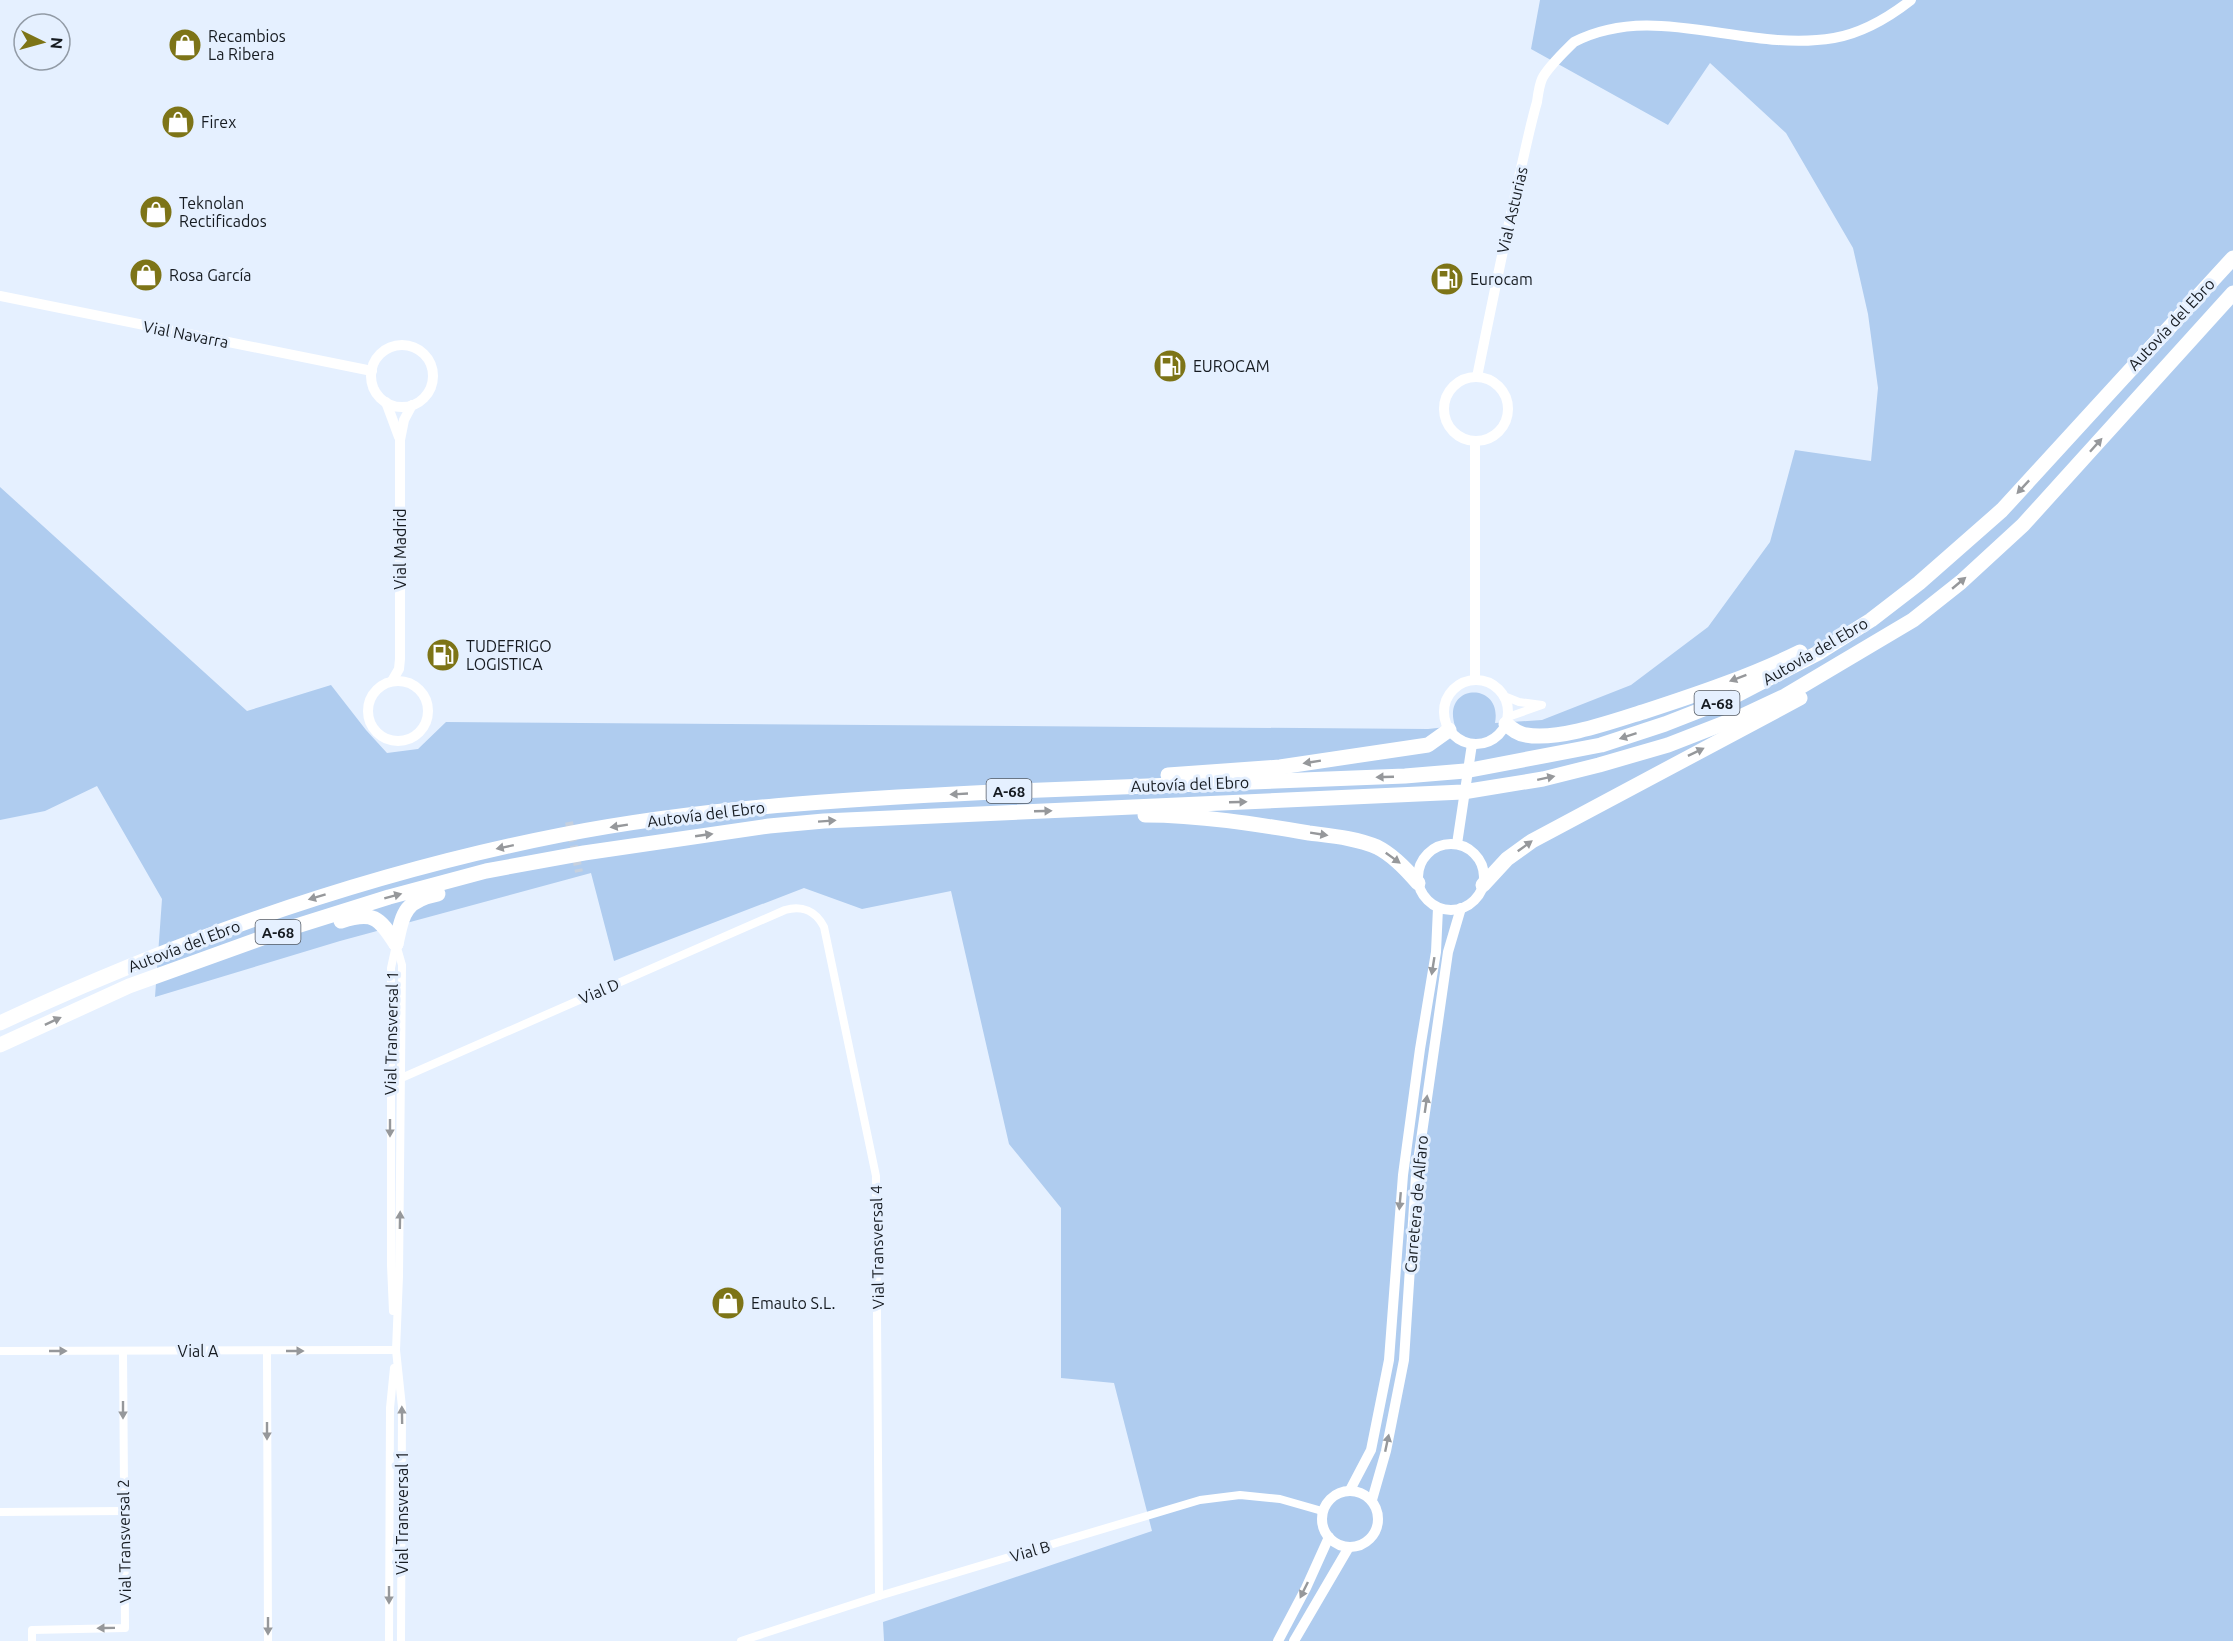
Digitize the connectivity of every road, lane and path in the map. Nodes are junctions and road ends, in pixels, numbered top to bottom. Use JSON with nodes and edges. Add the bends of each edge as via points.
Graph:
{"nodes":[{"id":1,"x":1911,"y":0,"type":"edge"},
{"id":2,"x":1605,"y":19,"type":"dead end"},
{"id":3,"x":1732,"y":23,"type":"dead end"},
{"id":4,"x":2233,"y":258,"type":"edge"},
{"id":5,"x":2233,"y":294,"type":"edge"},
{"id":6,"x":0,"y":296,"type":"edge"},
{"id":7,"x":372,"y":371,"type":"junction"},
{"id":8,"x":1477,"y":377,"type":"junction"},
{"id":9,"x":386,"y":402,"type":"junction"},
{"id":10,"x":412,"y":405,"type":"junction"},
{"id":11,"x":400,"y":440,"type":"junction"},
{"id":12,"x":1475,"y":441,"type":"junction"},
{"id":13,"x":1919,"y":583,"type":"junction"},
{"id":14,"x":1913,"y":620,"type":"junction"},
{"id":15,"x":400,"y":659,"type":"junction"},
{"id":16,"x":1475,"y":680,"type":"junction"},
{"id":17,"x":392,"y":681,"type":"junction"},
{"id":18,"x":412,"y":683,"type":"junction"},
{"id":19,"x":1504,"y":696,"type":"junction"},
{"id":20,"x":1507,"y":721,"type":"junction"},
{"id":21,"x":1449,"y":730,"type":"junction"},
{"id":22,"x":1472,"y":744,"type":"junction"},
{"id":23,"x":1063,"y":789,"type":"junction"},
{"id":24,"x":1073,"y":810,"type":"junction"},
{"id":25,"x":1457,"y":844,"type":"junction"},
{"id":26,"x":568,"y":856,"type":"junction"},
{"id":27,"x":1418,"y":883,"type":"junction"},
{"id":28,"x":1483,"y":885,"type":"junction"},
{"id":29,"x":1438,"y":908,"type":"junction"},
{"id":30,"x":1461,"y":908,"type":"junction"},
{"id":31,"x":809,"y":911,"type":"joint"},
{"id":32,"x":184,"y":944,"type":"junction"},
{"id":33,"x":396,"y":944,"type":"junction"},
{"id":34,"x":158,"y":975,"type":"junction"},
{"id":35,"x":0,"y":1011,"type":"edge"},
{"id":36,"x":0,"y":1023,"type":"edge"},
{"id":37,"x":0,"y":1045,"type":"edge"},
{"id":38,"x":402,"y":1077,"type":"junction"},
{"id":39,"x":390,"y":1083,"type":"junction"},
{"id":40,"x":396,"y":1350,"type":"junction"},
{"id":41,"x":0,"y":1351,"type":"edge"},
{"id":42,"x":123,"y":1351,"type":"junction"},
{"id":43,"x":267,"y":1351,"type":"junction"},
{"id":44,"x":1350,"y":1490,"type":"junction"},
{"id":45,"x":1372,"y":1500,"type":"junction"},
{"id":46,"x":123,"y":1511,"type":"junction"},
{"id":47,"x":1322,"y":1511,"type":"junction"},
{"id":48,"x":0,"y":1512,"type":"edge"},
{"id":49,"x":1329,"y":1537,"type":"junction"},
{"id":50,"x":1349,"y":1547,"type":"junction"},
{"id":51,"x":879,"y":1596,"type":"junction"},
{"id":52,"x":32,"y":1641,"type":"edge"},
{"id":53,"x":268,"y":1641,"type":"edge"},
{"id":54,"x":389,"y":1641,"type":"edge"},
{"id":55,"x":401,"y":1641,"type":"edge"},
{"id":56,"x":741,"y":1641,"type":"edge"},
{"id":57,"x":1278,"y":1641,"type":"edge"},
{"id":58,"x":1294,"y":1641,"type":"edge"}],
"edges":[{"from":1,"to":3,"type":"street","via":[[1878,22],[1834,38],[1789,38]]},
{"from":2,"to":8,"type":"street","name":"Vial Asturias","via":[[1587,29],[1542,80]]},
{"from":4,"to":13,"type":"highway","name":"Autovía del Ebro","number":"A-68","one_way":true,"via":[[2002,510]]},
{"from":14,"to":5,"type":"highway","name":"Autovía del Ebro","number":"A-68","one_way":true,"via":[[1962,582],[2023,525]]},
{"from":6,"to":7,"type":"street","name":"Vial Navarra"},
{"from":7,"to":9,"type":"street","via":[[375,392]]},
{"from":7,"to":10,"type":"street","via":[[376,359],[390,348],[408,346],[419,350],[428,359],[433,380],[429,393]]},
{"from":8,"to":12,"type":"street","via":[[1454,386],[1444,408],[1453,431]]},
{"from":8,"to":12,"type":"street","via":[[1499,387],[1508,410],[1498,432]]},
{"from":9,"to":10,"type":"street","via":[[402,407]]},
{"from":9,"to":11,"type":"street","name":"Vial Madrid"},
{"from":10,"to":11,"type":"street","name":"Vial Madrid"},
{"from":11,"to":15,"type":"street","name":"Vial Madrid"},
{"from":12,"to":16,"type":"street"},
{"from":13,"to":20,"type":"highway","one_way":true,"via":[[1783,660],[1678,700],[1601,725],[1557,734],[1524,735]]},
{"from":13,"to":23,"type":"highway","name":"Autovía del Ebro","number":"A-68","one_way":true,"via":[[1820,652],[1729,699],[1600,745],[1443,773]]},
{"from":24,"to":14,"type":"highway","name":"Autovía del Ebro","number":"A-68","one_way":true,"via":[[1441,794],[1543,779],[1679,741],[1740,717],[1785,696]]},
{"from":28,"to":14,"type":"highway","one_way":true,"via":[[1507,859],[1532,841],[1776,712],[1876,653]]},
{"from":15,"to":17,"type":"street","name":"Vial Madrid"},
{"from":15,"to":18,"type":"street","name":"Vial Madrid","via":[[403,672]]},
{"from":16,"to":19,"type":"street","via":[[1487,682]]},
{"from":16,"to":21,"type":"street","via":[[1459,685],[1446,700],[1445,722]]},
{"from":17,"to":18,"type":"street"},
{"from":17,"to":18,"type":"street","via":[[378,688],[367,709],[375,731],[396,742],[418,734],[429,713],[427,701]]},
{"from":19,"to":20,"type":"street"},
{"from":19,"to":20,"type":"street","via":[[1542,705]]},
{"from":20,"to":22,"type":"street","via":[[1493,739]]},
{"from":21,"to":22,"type":"street"},
{"from":21,"to":23,"type":"highway","one_way":true,"via":[[1428,745],[1280,767],[1155,776]]},
{"from":22,"to":25,"type":"street"},
{"from":23,"to":32,"type":"highway","name":"Autovía del Ebro","number":"A-68","one_way":true,"via":[[823,801],[694,814],[578,832],[386,876]]},
{"from":26,"to":24,"type":"highway","name":"Autovía del Ebro","number":"A-68","one_way":true,"via":[[769,826]]},
{"from":24,"to":27,"type":"highway","one_way":true,"via":[[1104,816],[1157,815],[1266,825],[1361,842],[1379,848],[1404,866]]},
{"from":25,"to":27,"type":"street","via":[[1439,846],[1424,856]]},
{"from":25,"to":28,"type":"street","via":[[1478,857]]},
{"from":26,"to":33,"type":"highway","via":[[536,870],[425,897],[411,904],[402,918]]},
{"from":34,"to":26,"type":"highway","name":"Autovía del Ebro","number":"A-68","one_way":true,"via":[[389,897],[486,871]]},
{"from":27,"to":29,"type":"street","via":[[1422,894]]},
{"from":28,"to":30,"type":"street","via":[[1469,906]]},
{"from":29,"to":30,"type":"street"},
{"from":29,"to":44,"type":"street","name":"Carretera de Alfaro","one_way":true,"via":[[1436,952],[1403,1175],[1389,1360],[1371,1450]]},
{"from":45,"to":30,"type":"street","name":"Carretera de Alfaro","one_way":true,"via":[[1404,1360],[1416,1175],[1448,952]]},
{"from":31,"to":38,"type":"street","name":"Vial D","via":[[785,910]]},
{"from":31,"to":51,"type":"street","name":"Vial Transversal 4","via":[[824,927],[876,1176]]},
{"from":32,"to":35,"type":"highway","via":[[140,952]]},
{"from":32,"to":36,"type":"highway","name":"Autovía del Ebro","number":"A-68"},
{"from":33,"to":34,"type":"highway","via":[[378,920],[358,917],[191,973]]},
{"from":33,"to":38,"type":"street","name":"Vial Transversal 1","via":[[402,965]]},
{"from":33,"to":39,"type":"street","name":"Vial Transversal 1","via":[[391,968]]},
{"from":37,"to":34,"type":"highway","name":"Autovía del Ebro","number":"A-68","one_way":true},
{"from":38,"to":39,"type":"street","name":"Vial D"},
{"from":40,"to":38,"type":"street","name":"Vial Transversal 1","one_way":true},
{"from":39,"to":40,"type":"street","name":"Vial Transversal 1","one_way":true,"via":[[391,1265]]},
{"from":43,"to":40,"type":"street","name":"Vial A","one_way":true},
{"from":40,"to":54,"type":"street","name":"Vial Transversal 1","one_way":true,"via":[[390,1408]]},
{"from":55,"to":40,"type":"street","name":"Vial Transversal 1","one_way":true,"via":[[402,1407]]},
{"from":41,"to":42,"type":"street","name":"Vial A","one_way":true},
{"from":42,"to":43,"type":"street","name":"Vial A"},
{"from":42,"to":46,"type":"street","name":"Vial Transversal 2","one_way":true},
{"from":43,"to":53,"type":"street","one_way":true},
{"from":44,"to":45,"type":"street","via":[[1362,1492]]},
{"from":44,"to":47,"type":"street","via":[[1333,1496]]},
{"from":45,"to":50,"type":"street","via":[[1379,1515],[1376,1531],[1365,1543]]},
{"from":46,"to":48,"type":"street"},
{"from":46,"to":52,"type":"street","name":"Vial Transversal 2","one_way":true,"via":[[125,1628],[32,1630]]},
{"from":47,"to":49,"type":"street","via":[[1322,1525]]},
{"from":47,"to":51,"type":"street","name":"Vial B","via":[[1280,1499],[1240,1495],[1200,1500]]},
{"from":49,"to":50,"type":"street"},
{"from":49,"to":57,"type":"street","one_way":true},
{"from":50,"to":58,"type":"street"},
{"from":51,"to":56,"type":"street","name":"Vial B"}]}
